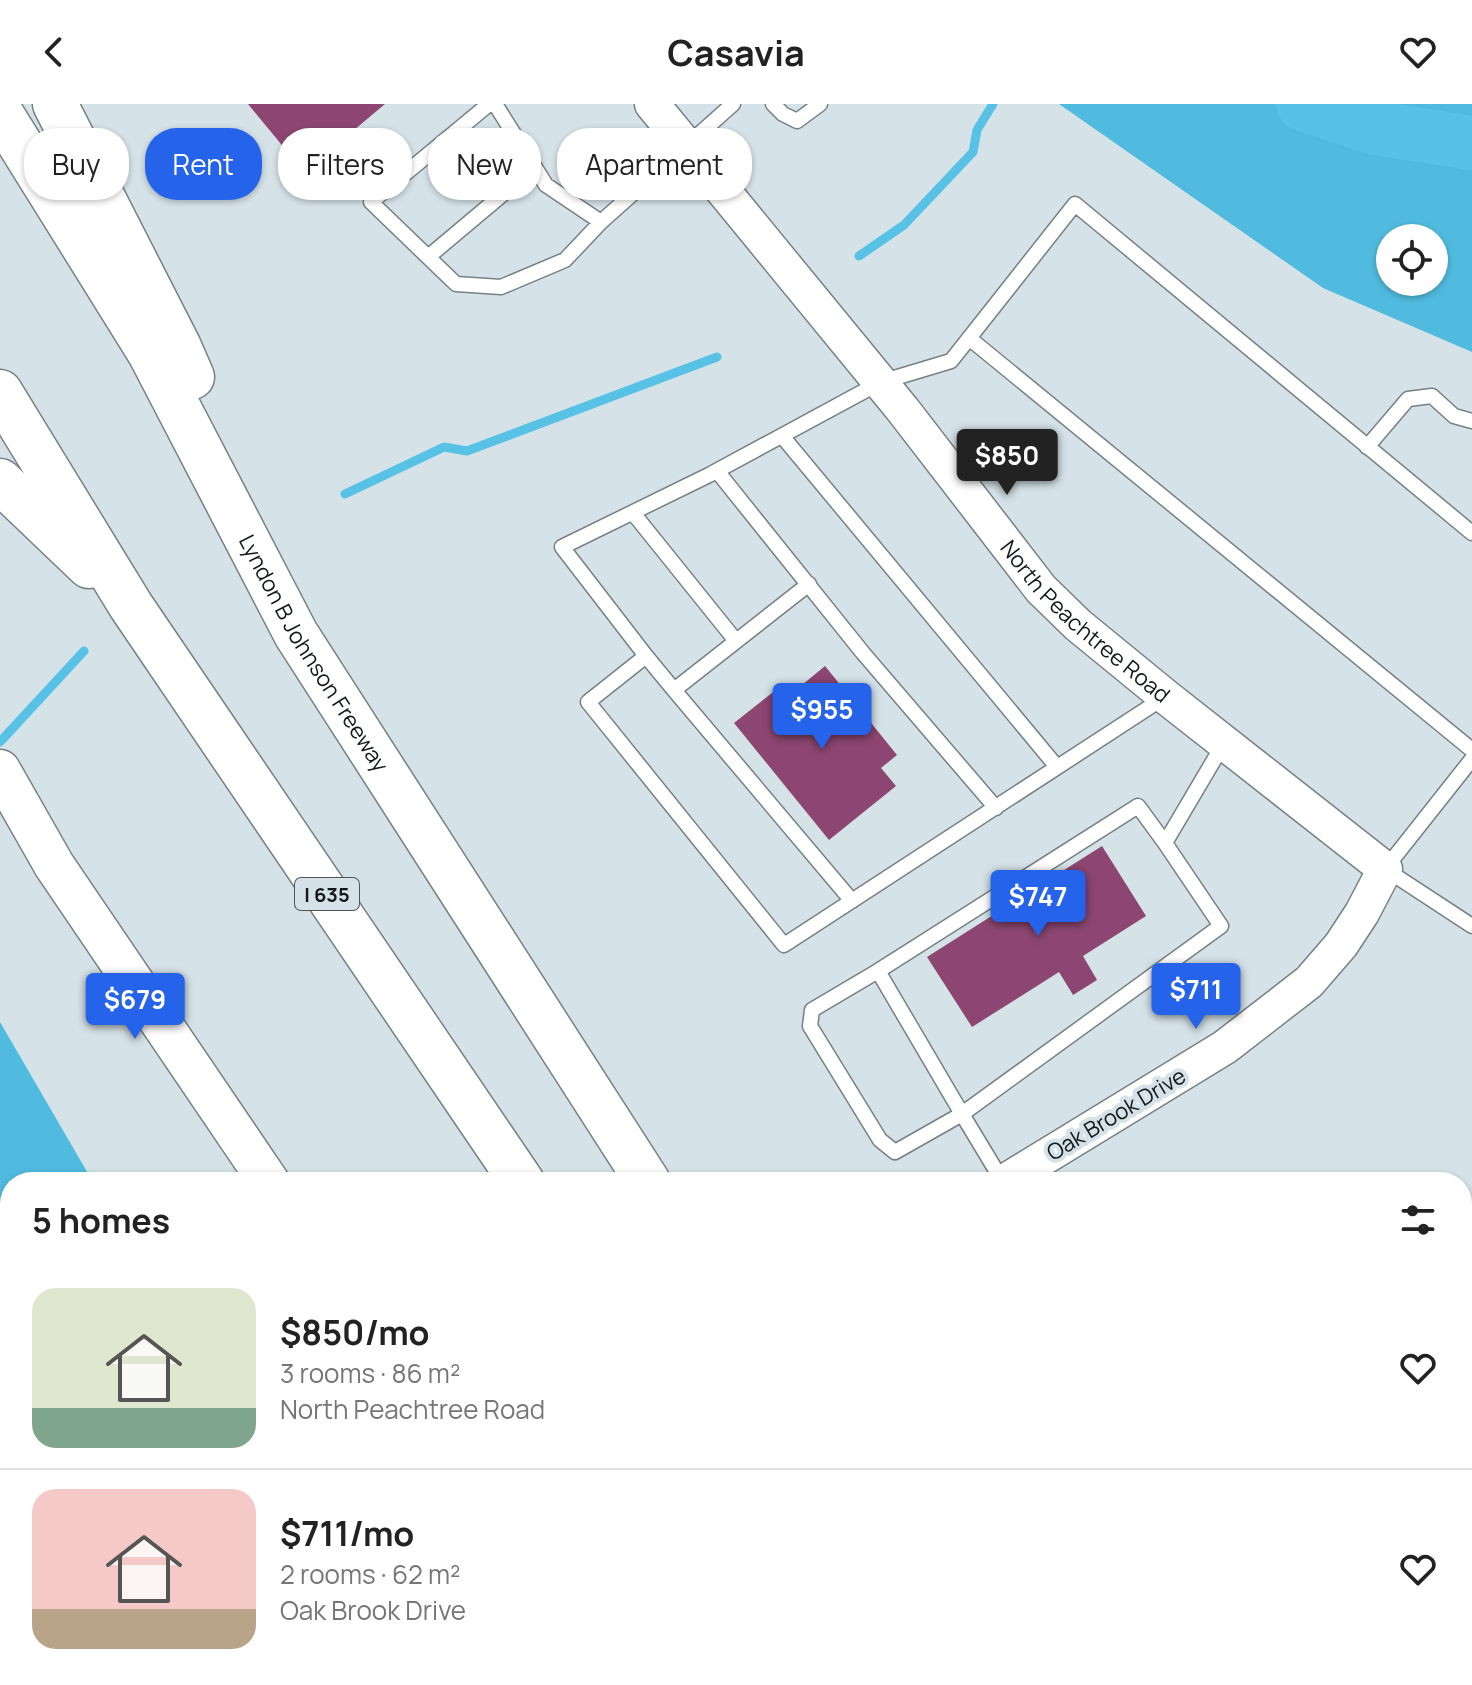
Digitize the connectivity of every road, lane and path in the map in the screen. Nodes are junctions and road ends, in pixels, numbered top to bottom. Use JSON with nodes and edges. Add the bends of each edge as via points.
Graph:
{"nodes":[{"id":1,"x":55,"y":104,"type":"edge"},
{"id":2,"x":492,"y":104,"type":"edge"},
{"id":3,"x":652,"y":104,"type":"edge"},
{"id":4,"x":733,"y":104,"type":"edge"},
{"id":5,"x":773,"y":104,"type":"edge"},
{"id":6,"x":820,"y":104,"type":"edge"},
{"id":7,"x":0,"y":112,"type":"edge"},
{"id":8,"x":508,"y":128,"type":"edge"},
{"id":9,"x":672,"y":128,"type":"edge"},
{"id":10,"x":705,"y":128,"type":"edge"},
{"id":11,"x":541,"y":177,"type":"edge"},
{"id":12,"x":496,"y":200,"type":"edge"},
{"id":13,"x":625,"y":200,"type":"edge"},
{"id":14,"x":731,"y":200,"type":"edge"},
{"id":15,"x":601,"y":222,"type":"junction"},
{"id":16,"x":428,"y":257,"type":"junction"},
{"id":17,"x":969,"y":338,"type":"junction"},
{"id":18,"x":881,"y":382,"type":"junction"},
{"id":19,"x":0,"y":392,"type":"edge"},
{"id":20,"x":1472,"y":421,"type":"edge"},
{"id":21,"x":782,"y":436,"type":"junction"},
{"id":22,"x":1367,"y":447,"type":"junction"},
{"id":23,"x":717,"y":471,"type":"junction"},
{"id":24,"x":0,"y":481,"type":"edge"},
{"id":25,"x":633,"y":513,"type":"junction"},
{"id":26,"x":1472,"y":533,"type":"edge"},
{"id":27,"x":809,"y":584,"type":"junction"},
{"id":28,"x":131,"y":606,"type":"junction"},
{"id":29,"x":296,"y":634,"type":"junction"},
{"id":30,"x":736,"y":641,"type":"junction"},
{"id":31,"x":646,"y":656,"type":"junction"},
{"id":32,"x":674,"y":690,"type":"junction"},
{"id":33,"x":1166,"y":697,"type":"junction"},
{"id":34,"x":1224,"y":743,"type":"junction"},
{"id":35,"x":1472,"y":750,"type":"edge"},
{"id":36,"x":1472,"y":759,"type":"edge"},
{"id":37,"x":1057,"y":767,"type":"junction"},
{"id":38,"x":0,"y":770,"type":"edge"},
{"id":39,"x":996,"y":808,"type":"junction"},
{"id":40,"x":1165,"y":843,"type":"junction"},
{"id":41,"x":1385,"y":869,"type":"junction"},
{"id":42,"x":852,"y":901,"type":"junction"},
{"id":43,"x":1472,"y":926,"type":"edge"},
{"id":44,"x":878,"y":971,"type":"junction"},
{"id":45,"x":552,"y":1030,"type":"junction"},
{"id":46,"x":962,"y":1114,"type":"junction"},
{"id":47,"x":262,"y":1172,"type":"edge"},
{"id":48,"x":515,"y":1172,"type":"edge"},
{"id":49,"x":642,"y":1172,"type":"edge"},
{"id":50,"x":670,"y":1172,"type":"edge"},
{"id":51,"x":998,"y":1172,"type":"edge"},
{"id":52,"x":1020,"y":1172,"type":"edge"}],
"edges":[{"from":1,"to":29,"type":"highway","via":[[179,347]]},
{"from":2,"to":8,"type":"lane"},
{"from":2,"to":16,"type":"lane","via":[[371,202]]},
{"from":3,"to":9,"type":"street","name":"North Peachtree Road"},
{"from":4,"to":10,"type":"lane"},
{"from":5,"to":6,"type":"lane","via":[[797,121]]},
{"from":7,"to":29,"type":"highway","name":"Lyndon B Johnson Freeway","via":[[150,353]]},
{"from":11,"to":15,"type":"lane"},
{"from":12,"to":16,"type":"lane"},
{"from":13,"to":15,"type":"lane"},
{"from":14,"to":18,"type":"street","name":"North Peachtree Road"},
{"from":15,"to":16,"type":"lane","via":[[565,260],[501,287],[456,284]]},
{"from":17,"to":18,"type":"lane","via":[[951,361]]},
{"from":17,"to":22,"type":"lane","via":[[1075,204]]},
{"from":17,"to":35,"type":"lane"},
{"from":18,"to":21,"type":"lane"},
{"from":18,"to":33,"type":"street","name":"North Peachtree Road","via":[[1041,589]]},
{"from":19,"to":28,"type":"highway","number":"I 635"},
{"from":20,"to":22,"type":"lane","via":[[1454,416],[1432,396],[1408,399]]},
{"from":21,"to":23,"type":"lane"},
{"from":21,"to":37,"type":"lane"},
{"from":22,"to":26,"type":"lane"},
{"from":23,"to":25,"type":"lane"},
{"from":23,"to":27,"type":"lane"},
{"from":24,"to":28,"type":"highway"},
{"from":25,"to":30,"type":"lane"},
{"from":25,"to":31,"type":"lane","via":[[562,547]]},
{"from":27,"to":30,"type":"lane"},
{"from":27,"to":39,"type":"lane"},
{"from":28,"to":48,"type":"highway","number":"I 635"},
{"from":29,"to":45,"type":"highway","name":"Lyndon B Johnson Freeway"},
{"from":30,"to":32,"type":"lane"},
{"from":31,"to":32,"type":"lane"},
{"from":31,"to":42,"type":"lane","via":[[588,702],[784,945]]},
{"from":32,"to":42,"type":"lane"},
{"from":33,"to":34,"type":"street","name":"North Peachtree Road"},
{"from":33,"to":37,"type":"lane"},
{"from":34,"to":40,"type":"lane"},
{"from":34,"to":41,"type":"street","name":"North Peachtree Road"},
{"from":36,"to":41,"type":"lane"},
{"from":37,"to":39,"type":"lane"},
{"from":38,"to":47,"type":"main road","via":[[54,865]]},
{"from":39,"to":42,"type":"lane"},
{"from":40,"to":44,"type":"lane","via":[[1138,806]]},
{"from":40,"to":46,"type":"lane","via":[[1221,926]]},
{"from":41,"to":43,"type":"lane"},
{"from":41,"to":52,"type":"street","name":"Oak Brook Drive","via":[[1341,945],[1309,982],[1225,1047]]},
{"from":44,"to":46,"type":"lane"},
{"from":44,"to":46,"type":"lane","via":[[812,1010],[810,1026],[880,1140],[895,1152]]},
{"from":45,"to":49,"type":"highway","name":"Lyndon B Johnson Freeway"},
{"from":45,"to":50,"type":"highway"},
{"from":46,"to":51,"type":"lane"}]}
